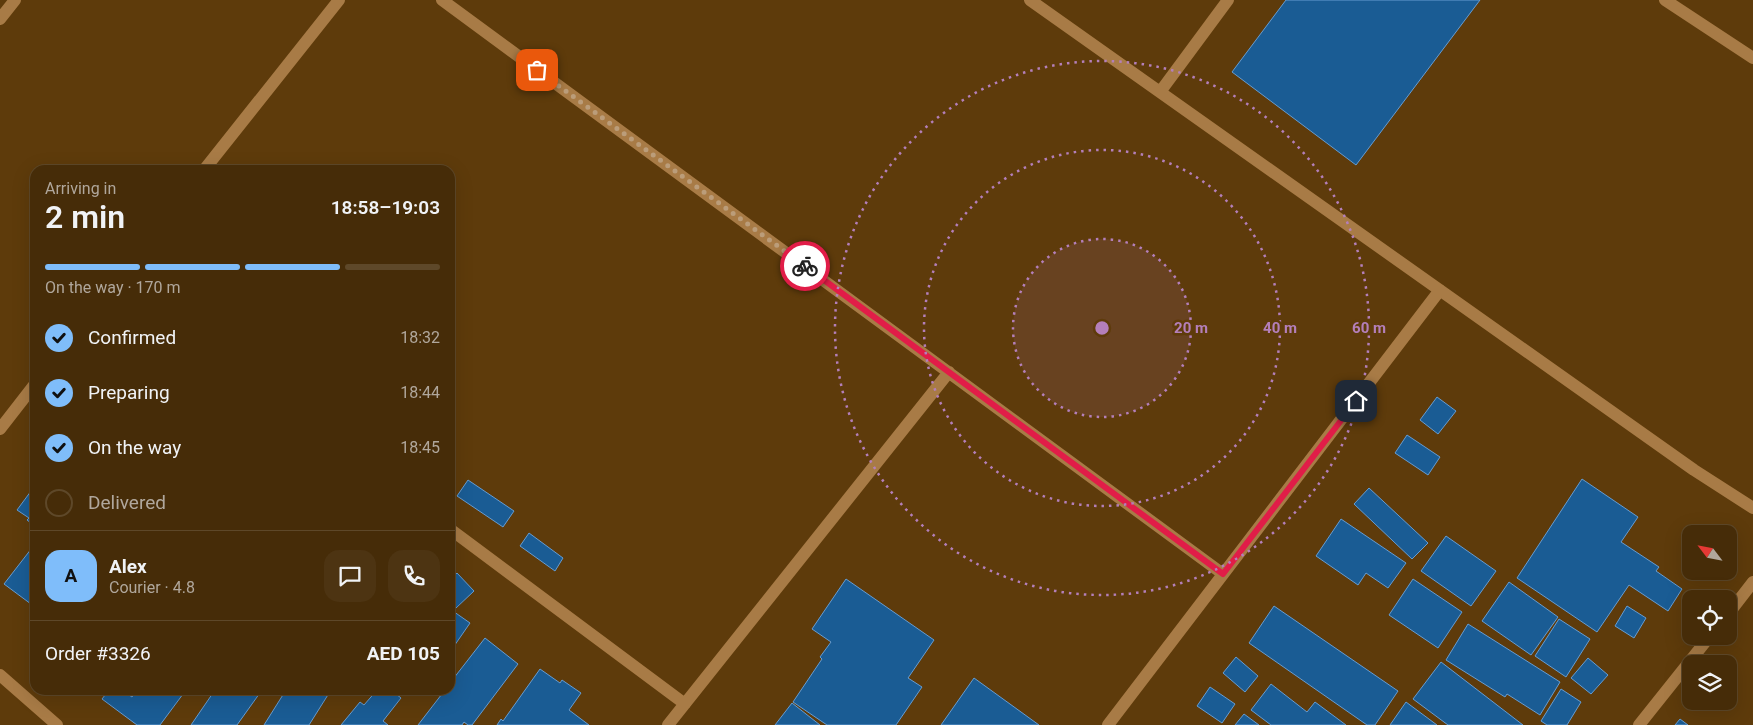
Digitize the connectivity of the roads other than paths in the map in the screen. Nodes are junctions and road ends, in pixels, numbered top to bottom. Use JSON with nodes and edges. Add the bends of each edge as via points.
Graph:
{"nodes":[{"id":1,"x":15,"y":0,"type":"edge"},
{"id":2,"x":339,"y":0,"type":"edge"},
{"id":3,"x":442,"y":0,"type":"edge"},
{"id":4,"x":1030,"y":0,"type":"edge"},
{"id":5,"x":1228,"y":0,"type":"edge"},
{"id":6,"x":1665,"y":0,"type":"edge"},
{"id":7,"x":0,"y":19,"type":"edge"},
{"id":8,"x":1753,"y":58,"type":"edge"},
{"id":9,"x":1160,"y":92,"type":"junction"},
{"id":10,"x":208,"y":165,"type":"edge"},
{"id":11,"x":1440,"y":290,"type":"junction"},
{"id":12,"x":949,"y":372,"type":"junction"},
{"id":13,"x":30,"y":390,"type":"edge"},
{"id":14,"x":0,"y":429,"type":"edge"},
{"id":15,"x":1753,"y":508,"type":"edge"},
{"id":16,"x":455,"y":533,"type":"edge"},
{"id":17,"x":1223,"y":574,"type":"junction"},
{"id":18,"x":1753,"y":582,"type":"edge"},
{"id":19,"x":1737,"y":603,"type":"edge"},
{"id":20,"x":1703,"y":645,"type":"edge"},
{"id":21,"x":0,"y":675,"type":"edge"},
{"id":22,"x":685,"y":704,"type":"junction"},
{"id":23,"x":57,"y":725,"type":"edge"},
{"id":24,"x":668,"y":725,"type":"edge"},
{"id":25,"x":1108,"y":725,"type":"edge"},
{"id":26,"x":1638,"y":725,"type":"edge"}],
"edges":[{"from":1,"to":7,"type":"street"},
{"from":2,"to":10,"type":"street"},
{"from":3,"to":12,"type":"street"},
{"from":4,"to":9,"type":"street"},
{"from":5,"to":9,"type":"street"},
{"from":6,"to":8,"type":"street"},
{"from":9,"to":11,"type":"street"},
{"from":11,"to":15,"type":"street","via":[[1694,470]]},
{"from":11,"to":17,"type":"street"},
{"from":12,"to":17,"type":"street"},
{"from":12,"to":22,"type":"street"},
{"from":13,"to":14,"type":"street"},
{"from":16,"to":22,"type":"street"},
{"from":17,"to":25,"type":"street"},
{"from":18,"to":19,"type":"street"},
{"from":20,"to":26,"type":"street"},
{"from":21,"to":23,"type":"street"},
{"from":22,"to":24,"type":"street"}]}
